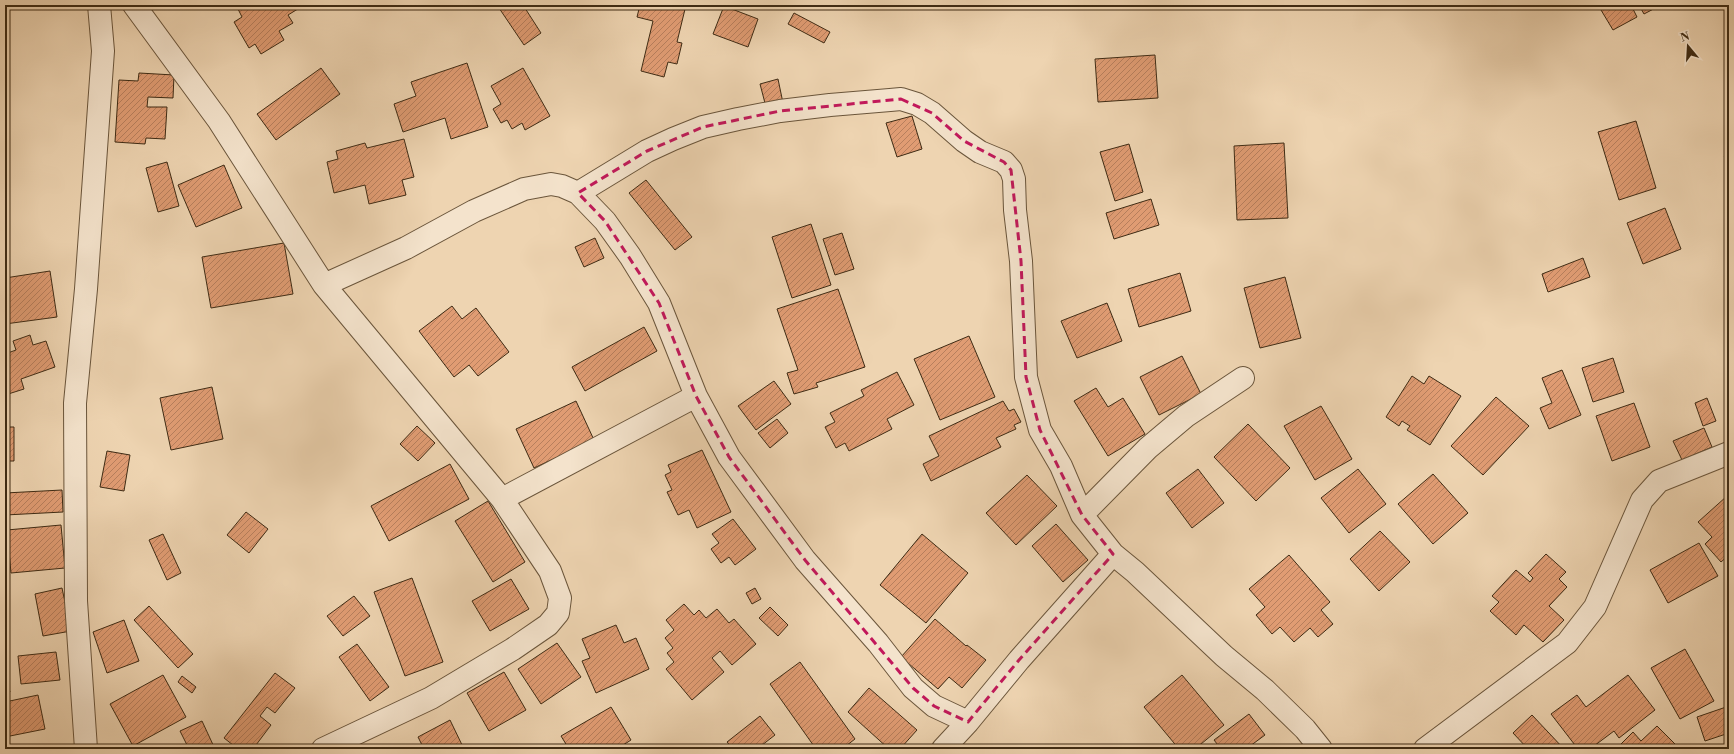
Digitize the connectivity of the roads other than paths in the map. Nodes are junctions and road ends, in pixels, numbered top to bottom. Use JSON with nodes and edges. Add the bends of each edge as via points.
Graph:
{"nodes":[{"id":1,"x":99,"y":5,"type":"edge"},
{"id":2,"x":134,"y":5,"type":"edge"},
{"id":3,"x":578,"y":193,"type":"junction"},
{"id":4,"x":324,"y":285,"type":"junction"},
{"id":5,"x":1243,"y":378,"type":"dead end"},
{"id":6,"x":696,"y":396,"type":"junction"},
{"id":7,"x":1729,"y":453,"type":"edge"},
{"id":8,"x":502,"y":499,"type":"junction"},
{"id":9,"x":1082,"y":514,"type":"junction"},
{"id":10,"x":1113,"y":554,"type":"junction"},
{"id":11,"x":968,"y":722,"type":"junction"},
{"id":12,"x":86,"y":749,"type":"edge"},
{"id":13,"x":323,"y":749,"type":"edge"},
{"id":14,"x":943,"y":749,"type":"edge"},
{"id":15,"x":1321,"y":749,"type":"edge"},
{"id":16,"x":1425,"y":749,"type":"edge"}],
"edges":[{"from":1,"to":12,"type":"street","via":[[103,51],[76,403],[76,601]]},
{"from":2,"to":4,"type":"street","via":[[218,121]]},
{"from":3,"to":4,"type":"street","via":[[551,184],[524,189],[474,211],[406,248]]},
{"from":3,"to":6,"type":"street","via":[[609,226],[659,303]]},
{"from":3,"to":9,"type":"street","via":[[646,151],[673,138],[703,127],[738,119],[830,104],[901,99],[932,113],[964,141],[980,152],[1004,162],[1011,170],[1020,248],[1026,377],[1040,430]]},
{"from":4,"to":8,"type":"street"},
{"from":5,"to":9,"type":"street","via":[[1186,416],[1148,448]]},
{"from":6,"to":8,"type":"street"},
{"from":6,"to":11,"type":"street","via":[[729,457],[805,560],[913,688],[934,706]]},
{"from":7,"to":16,"type":"street","via":[[1659,481],[1642,500],[1595,606],[1567,643]]},
{"from":8,"to":13,"type":"street","via":[[550,572],[560,598],[558,613],[548,625],[513,649],[431,698]]},
{"from":9,"to":10,"type":"street"},
{"from":10,"to":11,"type":"street","via":[[1018,660]]},
{"from":10,"to":15,"type":"street","via":[[1224,656],[1265,690],[1305,729]]},
{"from":11,"to":14,"type":"street"}]}
